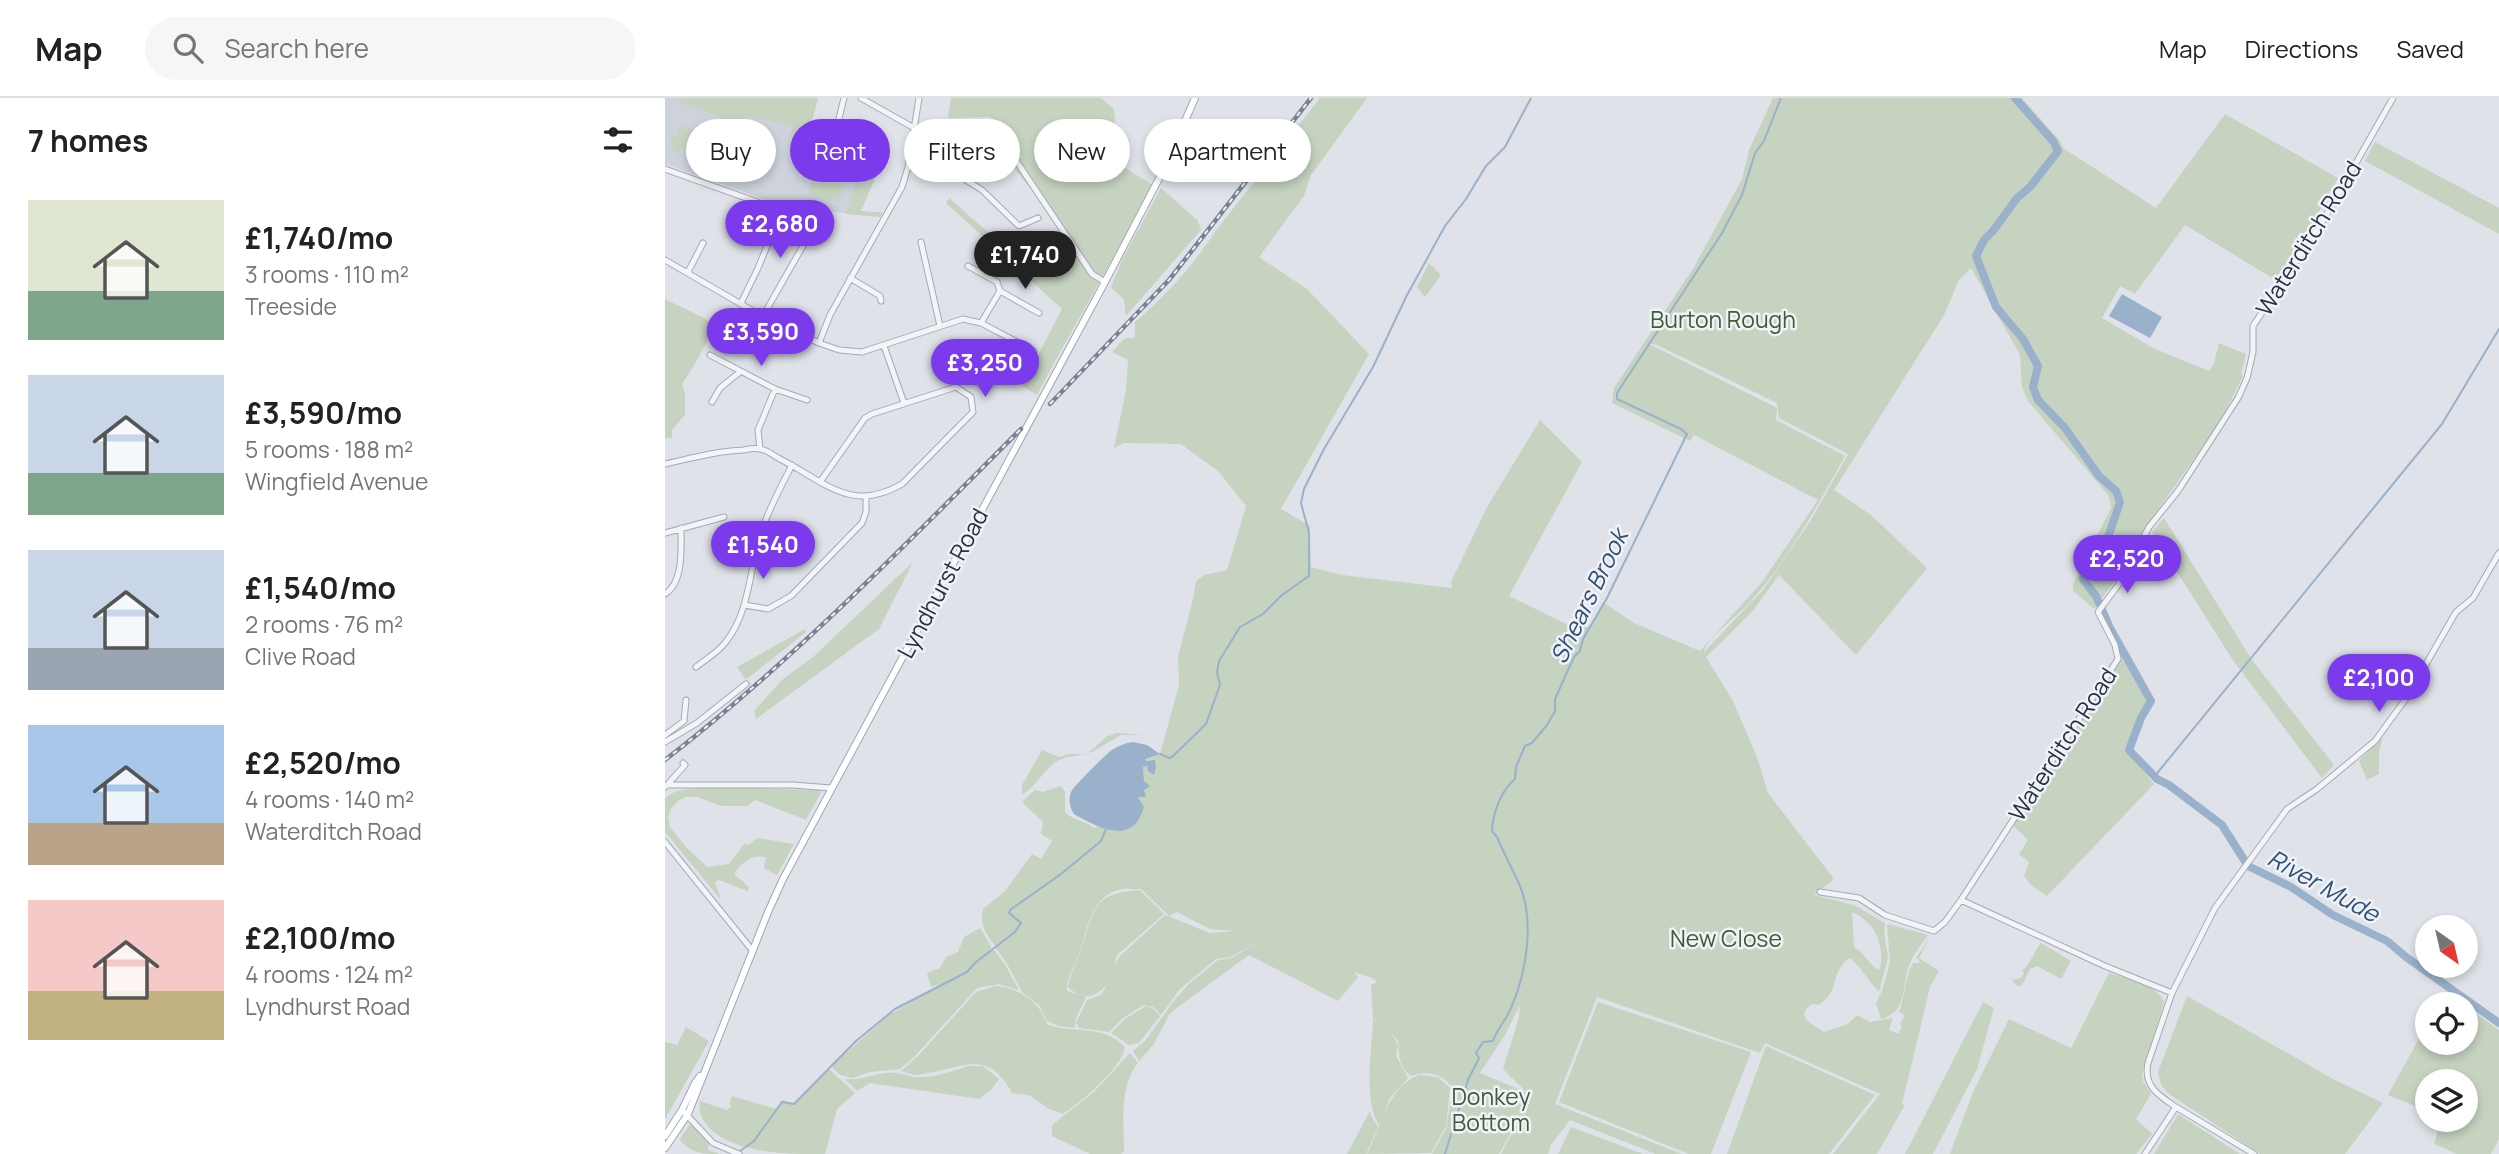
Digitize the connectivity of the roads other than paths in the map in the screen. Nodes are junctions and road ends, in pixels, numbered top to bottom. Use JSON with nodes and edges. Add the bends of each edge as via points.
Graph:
{"nodes":[{"id":1,"x":844,"y":98,"type":"edge"},
{"id":2,"x":861,"y":98,"type":"edge"},
{"id":3,"x":919,"y":98,"type":"edge"},
{"id":4,"x":1195,"y":98,"type":"edge"},
{"id":5,"x":2393,"y":98,"type":"edge"},
{"id":6,"x":839,"y":119,"type":"edge"},
{"id":7,"x":916,"y":119,"type":"edge"},
{"id":8,"x":904,"y":122,"type":"edge"},
{"id":9,"x":1020,"y":166,"type":"edge"},
{"id":10,"x":665,"y":169,"type":"edge"},
{"id":11,"x":904,"y":177,"type":"edge"},
{"id":12,"x":969,"y":182,"type":"edge"},
{"id":13,"x":782,"y":209,"type":"junction"},
{"id":14,"x":1038,"y":218,"type":"dead end"},
{"id":15,"x":921,"y":242,"type":"dead end"},
{"id":16,"x":703,"y":243,"type":"dead end"},
{"id":17,"x":665,"y":260,"type":"edge"},
{"id":18,"x":968,"y":266,"type":"dead end"},
{"id":19,"x":688,"y":272,"type":"junction"},
{"id":20,"x":850,"y":278,"type":"junction"},
{"id":21,"x":1105,"y":282,"type":"junction"},
{"id":22,"x":1000,"y":291,"type":"junction"},
{"id":23,"x":881,"y":296,"type":"dead end"},
{"id":24,"x":741,"y":303,"type":"junction"},
{"id":25,"x":1039,"y":313,"type":"dead end"},
{"id":26,"x":763,"y":316,"type":"junction"},
{"id":27,"x":981,"y":323,"type":"junction"},
{"id":28,"x":940,"y":326,"type":"junction"},
{"id":29,"x":819,"y":343,"type":"junction"},
{"id":30,"x":884,"y":346,"type":"junction"},
{"id":31,"x":1034,"y":351,"type":"dead end"},
{"id":32,"x":710,"y":355,"type":"dead end"},
{"id":33,"x":740,"y":372,"type":"junction"},
{"id":34,"x":775,"y":389,"type":"junction"},
{"id":35,"x":807,"y":400,"type":"dead end"},
{"id":36,"x":712,"y":402,"type":"dead end"},
{"id":37,"x":904,"y":403,"type":"junction"},
{"id":38,"x":760,"y":449,"type":"junction"},
{"id":39,"x":665,"y":464,"type":"edge"},
{"id":40,"x":792,"y":465,"type":"junction"},
{"id":41,"x":820,"y":482,"type":"junction"},
{"id":42,"x":866,"y":498,"type":"junction"},
{"id":43,"x":725,"y":517,"type":"dead end"},
{"id":44,"x":681,"y":528,"type":"junction"},
{"id":45,"x":665,"y":533,"type":"edge"},
{"id":46,"x":2499,"y":553,"type":"edge"},
{"id":47,"x":665,"y":594,"type":"edge"},
{"id":48,"x":744,"y":606,"type":"junction"},
{"id":49,"x":696,"y":667,"type":"dead end"},
{"id":50,"x":746,"y":684,"type":"dead end"},
{"id":51,"x":686,"y":700,"type":"dead end"},
{"id":52,"x":665,"y":735,"type":"edge"},
{"id":53,"x":665,"y":742,"type":"edge"},
{"id":54,"x":684,"y":765,"type":"dead end"},
{"id":55,"x":666,"y":786,"type":"edge"},
{"id":56,"x":831,"y":788,"type":"junction"},
{"id":57,"x":665,"y":842,"type":"edge"},
{"id":58,"x":1820,"y":892,"type":"dead end"},
{"id":59,"x":1961,"y":900,"type":"junction"},
{"id":60,"x":752,"y":950,"type":"junction"},
{"id":61,"x":2172,"y":993,"type":"junction"},
{"id":62,"x":2176,"y":1107,"type":"junction"},
{"id":63,"x":685,"y":1112,"type":"junction"},
{"id":64,"x":665,"y":1136,"type":"edge"},
{"id":65,"x":666,"y":1146,"type":"edge"},
{"id":66,"x":739,"y":1154,"type":"edge"},
{"id":67,"x":2145,"y":1154,"type":"edge"},
{"id":68,"x":2254,"y":1154,"type":"edge"}],
"edges":[{"from":1,"to":6,"type":"street"},
{"from":2,"to":8,"type":"street"},
{"from":3,"to":7,"type":"street"},
{"from":4,"to":21,"type":"main road","name":"Lyndhurst Road"},
{"from":5,"to":59,"type":"street","name":"Waterditch Road","via":[[2323,219],[2253,326],[2253,352],[2238,398],[2149,527],[2119,584],[2098,612],[2118,659]]},
{"from":9,"to":21,"type":"street","via":[[1092,274]]},
{"from":10,"to":13,"type":"street"},
{"from":11,"to":20,"type":"street"},
{"from":12,"to":14,"type":"street","via":[[1019,226]]},
{"from":13,"to":24,"type":"street"},
{"from":13,"to":26,"type":"street","via":[[816,223]]},
{"from":15,"to":28,"type":"street"},
{"from":16,"to":19,"type":"street"},
{"from":17,"to":19,"type":"street"},
{"from":18,"to":22,"type":"street","via":[[997,282]]},
{"from":19,"to":24,"type":"street"},
{"from":20,"to":23,"type":"street"},
{"from":20,"to":29,"type":"street"},
{"from":21,"to":56,"type":"main road","name":"Lyndhurst Road"},
{"from":22,"to":25,"type":"street"},
{"from":22,"to":27,"type":"street"},
{"from":24,"to":26,"type":"street"},
{"from":26,"to":29,"type":"street"},
{"from":27,"to":28,"type":"street","via":[[963,319]]},
{"from":27,"to":31,"type":"street"},
{"from":28,"to":30,"type":"street"},
{"from":29,"to":30,"type":"street","via":[[862,352]]},
{"from":30,"to":37,"type":"street"},
{"from":32,"to":33,"type":"street"},
{"from":33,"to":34,"type":"street"},
{"from":33,"to":36,"type":"street","via":[[720,388]]},
{"from":34,"to":35,"type":"street"},
{"from":34,"to":38,"type":"street","via":[[758,430]]},
{"from":37,"to":41,"type":"street","via":[[865,418]]},
{"from":37,"to":42,"type":"street","via":[[956,387],[971,397],[973,412],[902,484]]},
{"from":38,"to":39,"type":"street","via":[[720,451]]},
{"from":38,"to":40,"type":"street"},
{"from":40,"to":41,"type":"street"},
{"from":40,"to":48,"type":"street","via":[[761,531]]},
{"from":41,"to":42,"type":"street","via":[[844,495]]},
{"from":42,"to":48,"type":"street","via":[[862,523],[792,596],[768,609]]},
{"from":43,"to":44,"type":"street"},
{"from":44,"to":45,"type":"street"},
{"from":44,"to":47,"type":"street","via":[[677,579]]},
{"from":46,"to":61,"type":"street","via":[[2375,741],[2287,809],[2215,908]]},
{"from":48,"to":49,"type":"street","via":[[723,645]]},
{"from":50,"to":53,"type":"street"},
{"from":51,"to":52,"type":"street","via":[[684,721]]},
{"from":54,"to":55,"type":"street"},
{"from":55,"to":56,"type":"street"},
{"from":56,"to":60,"type":"main road","name":"Lyndhurst Road"},
{"from":57,"to":60,"type":"street"},
{"from":58,"to":59,"type":"street","via":[[1859,898],[1885,915],[1934,930]]},
{"from":59,"to":61,"type":"street"},
{"from":60,"to":63,"type":"main road","name":"Lyndhurst Road"},
{"from":61,"to":62,"type":"street","via":[[2146,1072],[2151,1088]]},
{"from":62,"to":67,"type":"street"},
{"from":62,"to":68,"type":"street"},
{"from":63,"to":64,"type":"main road","name":"Lyndhurst Road"},
{"from":63,"to":65,"type":"main road","name":"Lyndhurst Road"},
{"from":63,"to":66,"type":"street","via":[[713,1143]]}]}
